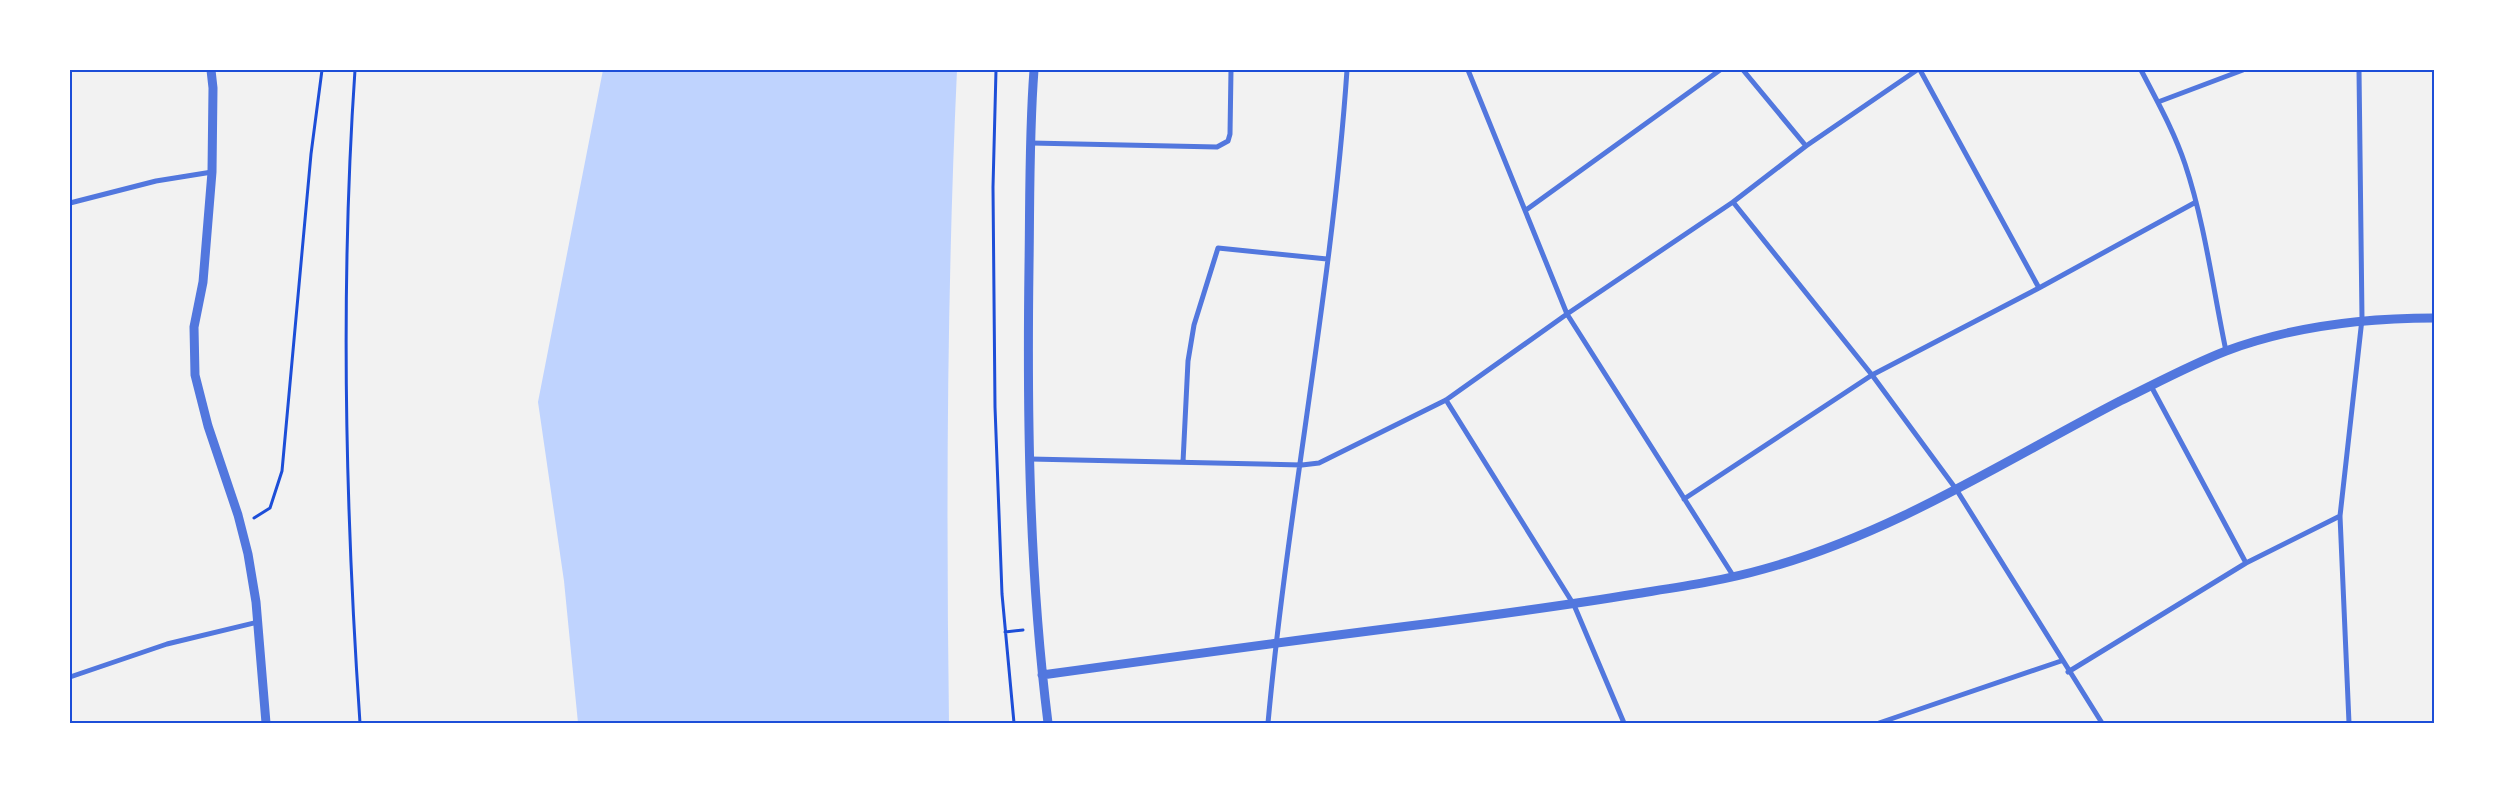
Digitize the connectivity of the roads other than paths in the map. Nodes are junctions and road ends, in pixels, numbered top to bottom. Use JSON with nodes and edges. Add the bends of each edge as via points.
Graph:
{"nodes":[{"id":1,"x":211,"y":70,"type":"edge"},
{"id":2,"x":1034,"y":70,"type":"edge"},
{"id":3,"x":1231,"y":70,"type":"edge"},
{"id":4,"x":1347,"y":70,"type":"edge"},
{"id":5,"x":1468,"y":70,"type":"edge"},
{"id":6,"x":1720,"y":70,"type":"edge"},
{"id":7,"x":1743,"y":70,"type":"edge"},
{"id":8,"x":1919,"y":70,"type":"edge"},
{"id":9,"x":2141,"y":70,"type":"edge"},
{"id":10,"x":2243,"y":70,"type":"edge"},
{"id":11,"x":2359,"y":70,"type":"edge"},
{"id":12,"x":2158,"y":102,"type":"junction"},
{"id":13,"x":1031,"y":143,"type":"junction"},
{"id":14,"x":1806,"y":146,"type":"junction"},
{"id":15,"x":212,"y":172,"type":"junction"},
{"id":16,"x":1733,"y":202,"type":"junction"},
{"id":17,"x":2196,"y":202,"type":"junction"},
{"id":18,"x":70,"y":203,"type":"edge"},
{"id":19,"x":1526,"y":210,"type":"junction"},
{"id":20,"x":1328,"y":259,"type":"junction"},
{"id":21,"x":2039,"y":288,"type":"junction"},
{"id":22,"x":1567,"y":314,"type":"junction"},
{"id":23,"x":2434,"y":318,"type":"edge"},
{"id":24,"x":2362,"y":320,"type":"junction"},
{"id":25,"x":2226,"y":351,"type":"junction"},
{"id":26,"x":1872,"y":375,"type":"junction"},
{"id":27,"x":2151,"y":386,"type":"junction"},
{"id":28,"x":1446,"y":400,"type":"junction"},
{"id":29,"x":1030,"y":459,"type":"junction"},
{"id":30,"x":1182,"y":462,"type":"junction"},
{"id":31,"x":1302,"y":465,"type":"junction"},
{"id":32,"x":1956,"y":489,"type":"junction"},
{"id":33,"x":1684,"y":499,"type":"junction"},
{"id":34,"x":2340,"y":516,"type":"junction"},
{"id":35,"x":2246,"y":564,"type":"junction"},
{"id":36,"x":1734,"y":577,"type":"junction"},
{"id":37,"x":1574,"y":605,"type":"junction"},
{"id":38,"x":258,"y":622,"type":"junction"},
{"id":39,"x":1277,"y":642,"type":"junction"},
{"id":40,"x":2061,"y":661,"type":"junction"},
{"id":41,"x":2068,"y":672,"type":"junction"},
{"id":42,"x":1042,"y":675,"type":"junction"},
{"id":43,"x":70,"y":677,"type":"edge"},
{"id":44,"x":1888,"y":722,"type":"edge"},
{"id":45,"x":266,"y":723,"type":"edge"},
{"id":46,"x":1048,"y":723,"type":"edge"},
{"id":47,"x":1268,"y":723,"type":"edge"},
{"id":48,"x":1624,"y":723,"type":"edge"},
{"id":49,"x":1880,"y":723,"type":"edge"},
{"id":50,"x":2102,"y":723,"type":"edge"},
{"id":51,"x":2349,"y":723,"type":"edge"}],
"edges":[{"from":1,"to":15,"type":"street"},
{"from":2,"to":13,"type":"street"},
{"from":3,"to":13,"type":"street","via":[[1230,134],[1228,141],[1217,146]]},
{"from":4,"to":20,"type":"street"},
{"from":5,"to":19,"type":"street"},
{"from":6,"to":19,"type":"street"},
{"from":7,"to":14,"type":"street"},
{"from":8,"to":14,"type":"street"},
{"from":8,"to":21,"type":"street"},
{"from":9,"to":12,"type":"street"},
{"from":10,"to":12,"type":"street"},
{"from":11,"to":24,"type":"street"},
{"from":12,"to":17,"type":"street","via":[[2176,139]]},
{"from":13,"to":29,"type":"street","via":[[1027,381]]},
{"from":14,"to":16,"type":"street"},
{"from":15,"to":18,"type":"street","via":[[156,181]]},
{"from":15,"to":38,"type":"street","via":[[204,273],[194,327],[195,367],[208,426],[248,554]]},
{"from":16,"to":22,"type":"street"},
{"from":16,"to":26,"type":"street"},
{"from":17,"to":21,"type":"street"},
{"from":17,"to":25,"type":"street"},
{"from":19,"to":22,"type":"street"},
{"from":20,"to":30,"type":"street","via":[[1218,248],[1194,325],[1188,361]]},
{"from":20,"to":31,"type":"street"},
{"from":21,"to":26,"type":"street"},
{"from":22,"to":28,"type":"street"},
{"from":22,"to":33,"type":"street"},
{"from":23,"to":24,"type":"street"},
{"from":24,"to":25,"type":"street","via":[[2283,333]]},
{"from":24,"to":34,"type":"street"},
{"from":25,"to":27,"type":"street"},
{"from":26,"to":32,"type":"street"},
{"from":26,"to":33,"type":"street"},
{"from":27,"to":32,"type":"street"},
{"from":27,"to":35,"type":"street"},
{"from":28,"to":31,"type":"street","via":[[1319,462]]},
{"from":28,"to":37,"type":"street"},
{"from":29,"to":30,"type":"street"},
{"from":29,"to":42,"type":"street","via":[[1034,586]]},
{"from":30,"to":31,"type":"street"},
{"from":31,"to":39,"type":"street"},
{"from":32,"to":36,"type":"street","via":[[1870,532]]},
{"from":32,"to":40,"type":"street"},
{"from":33,"to":36,"type":"street"},
{"from":34,"to":35,"type":"street"},
{"from":34,"to":51,"type":"street"},
{"from":35,"to":41,"type":"street"},
{"from":36,"to":37,"type":"street"},
{"from":37,"to":39,"type":"street"},
{"from":37,"to":48,"type":"street"},
{"from":38,"to":43,"type":"street","via":[[167,644]]},
{"from":38,"to":45,"type":"street"},
{"from":39,"to":42,"type":"street"},
{"from":39,"to":47,"type":"street"},
{"from":40,"to":41,"type":"street"},
{"from":40,"to":44,"type":"street"},
{"from":41,"to":50,"type":"street"},
{"from":42,"to":46,"type":"street"},
{"from":44,"to":49,"type":"street"}]}
